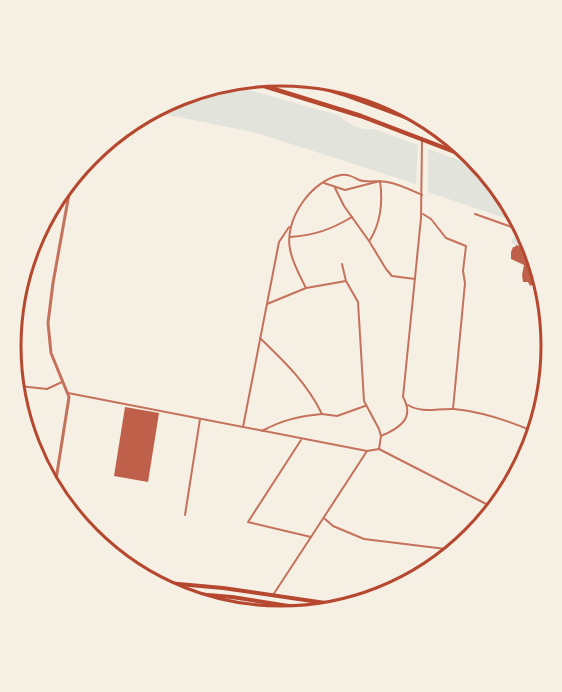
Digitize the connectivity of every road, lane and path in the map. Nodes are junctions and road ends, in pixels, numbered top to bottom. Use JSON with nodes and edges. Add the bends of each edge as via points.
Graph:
{"nodes":[{"id":1,"x":266,"y":87,"type":"edge"},
{"id":2,"x":333,"y":91,"type":"edge"},
{"id":3,"x":363,"y":101,"type":"junction"},
{"id":4,"x":386,"y":109,"type":"edge"},
{"id":5,"x":359,"y":116,"type":"junction"},
{"id":6,"x":422,"y":140,"type":"junction"},
{"id":7,"x":452,"y":151,"type":"edge"},
{"id":8,"x":380,"y":181,"type":"junction"},
{"id":9,"x":324,"y":183,"type":"junction"},
{"id":10,"x":335,"y":188,"type":"junction"},
{"id":11,"x":422,"y":195,"type":"junction"},
{"id":12,"x":68,"y":197,"type":"edge"},
{"id":13,"x":422,"y":214,"type":"junction"},
{"id":14,"x":475,"y":214,"type":"dead end"},
{"id":15,"x":352,"y":217,"type":"junction"},
{"id":16,"x":290,"y":225,"type":"junction"},
{"id":17,"x":512,"y":227,"type":"edge"},
{"id":18,"x":289,"y":238,"type":"junction"},
{"id":19,"x":369,"y":241,"type":"junction"},
{"id":20,"x":342,"y":264,"type":"dead end"},
{"id":21,"x":415,"y":279,"type":"junction"},
{"id":22,"x":346,"y":281,"type":"junction"},
{"id":23,"x":306,"y":288,"type":"junction"},
{"id":24,"x":267,"y":304,"type":"junction"},
{"id":25,"x":260,"y":338,"type":"junction"},
{"id":26,"x":62,"y":382,"type":"junction"},
{"id":27,"x":24,"y":387,"type":"edge"},
{"id":28,"x":68,"y":393,"type":"junction"},
{"id":29,"x":408,"y":405,"type":"junction"},
{"id":30,"x":365,"y":406,"type":"junction"},
{"id":31,"x":453,"y":409,"type":"junction"},
{"id":32,"x":322,"y":414,"type":"junction"},
{"id":33,"x":200,"y":419,"type":"junction"},
{"id":34,"x":243,"y":427,"type":"junction"},
{"id":35,"x":527,"y":429,"type":"edge"},
{"id":36,"x":262,"y":431,"type":"junction"},
{"id":37,"x":381,"y":436,"type":"junction"},
{"id":38,"x":301,"y":439,"type":"junction"},
{"id":39,"x":379,"y":449,"type":"junction"},
{"id":40,"x":367,"y":451,"type":"junction"},
{"id":41,"x":57,"y":477,"type":"edge"},
{"id":42,"x":487,"y":504,"type":"edge"},
{"id":43,"x":185,"y":515,"type":"dead end"},
{"id":44,"x":324,"y":518,"type":"junction"},
{"id":45,"x":311,"y":537,"type":"junction"},
{"id":46,"x":443,"y":549,"type":"edge"},
{"id":47,"x":179,"y":585,"type":"edge"},
{"id":48,"x":202,"y":594,"type":"edge"},
{"id":49,"x":211,"y":594,"type":"joint"},
{"id":50,"x":273,"y":595,"type":"junction"},
{"id":51,"x":323,"y":603,"type":"edge"},
{"id":52,"x":286,"y":606,"type":"edge"}],
"edges":[{"from":1,"to":5,"type":"highway"},
{"from":2,"to":3,"type":"highway"},
{"from":3,"to":4,"type":"highway"},
{"from":3,"to":5,"type":"highway"},
{"from":5,"to":6,"type":"highway"},
{"from":6,"to":7,"type":"highway"},
{"from":6,"to":11,"type":"street"},
{"from":8,"to":9,"type":"street","via":[[342,175]]},
{"from":8,"to":10,"type":"street","via":[[351,189]]},
{"from":8,"to":11,"type":"street"},
{"from":8,"to":19,"type":"street","via":[[380,216]]},
{"from":9,"to":10,"type":"street"},
{"from":9,"to":16,"type":"street","via":[[307,198]]},
{"from":10,"to":15,"type":"street"},
{"from":11,"to":13,"type":"street"},
{"from":12,"to":26,"type":"street","via":[[48,323],[51,353]]},
{"from":13,"to":21,"type":"street"},
{"from":13,"to":31,"type":"street","via":[[446,238],[466,246]]},
{"from":14,"to":17,"type":"street"},
{"from":15,"to":18,"type":"street","via":[[314,235]]},
{"from":15,"to":19,"type":"street"},
{"from":16,"to":18,"type":"street"},
{"from":16,"to":24,"type":"street","via":[[279,242]]},
{"from":18,"to":23,"type":"street"},
{"from":19,"to":21,"type":"street","via":[[392,276]]},
{"from":20,"to":22,"type":"street"},
{"from":21,"to":29,"type":"street","via":[[403,397]]},
{"from":22,"to":23,"type":"street"},
{"from":22,"to":30,"type":"street","via":[[358,302]]},
{"from":23,"to":24,"type":"street"},
{"from":24,"to":25,"type":"street"},
{"from":25,"to":32,"type":"street","via":[[292,368]]},
{"from":25,"to":34,"type":"street"},
{"from":26,"to":27,"type":"street","via":[[47,389]]},
{"from":26,"to":28,"type":"street"},
{"from":28,"to":33,"type":"street"},
{"from":28,"to":41,"type":"street"},
{"from":29,"to":31,"type":"street","via":[[417,410]]},
{"from":29,"to":37,"type":"street","via":[[404,422]]},
{"from":30,"to":32,"type":"street","via":[[337,416]]},
{"from":30,"to":37,"type":"street"},
{"from":31,"to":35,"type":"street","via":[[486,413]]},
{"from":32,"to":36,"type":"street","via":[[282,421]]},
{"from":33,"to":34,"type":"street"},
{"from":33,"to":43,"type":"street"},
{"from":34,"to":36,"type":"street"},
{"from":36,"to":38,"type":"street"},
{"from":37,"to":39,"type":"street"},
{"from":38,"to":40,"type":"street"},
{"from":38,"to":45,"type":"street","via":[[248,522]]},
{"from":39,"to":40,"type":"street"},
{"from":39,"to":42,"type":"street"},
{"from":40,"to":44,"type":"street"},
{"from":44,"to":45,"type":"street"},
{"from":44,"to":46,"type":"street","via":[[364,539]]},
{"from":45,"to":50,"type":"street"},
{"from":47,"to":50,"type":"main road"},
{"from":48,"to":49,"type":"main road"},
{"from":49,"to":52,"type":"main road"},
{"from":50,"to":51,"type":"main road"}]}
